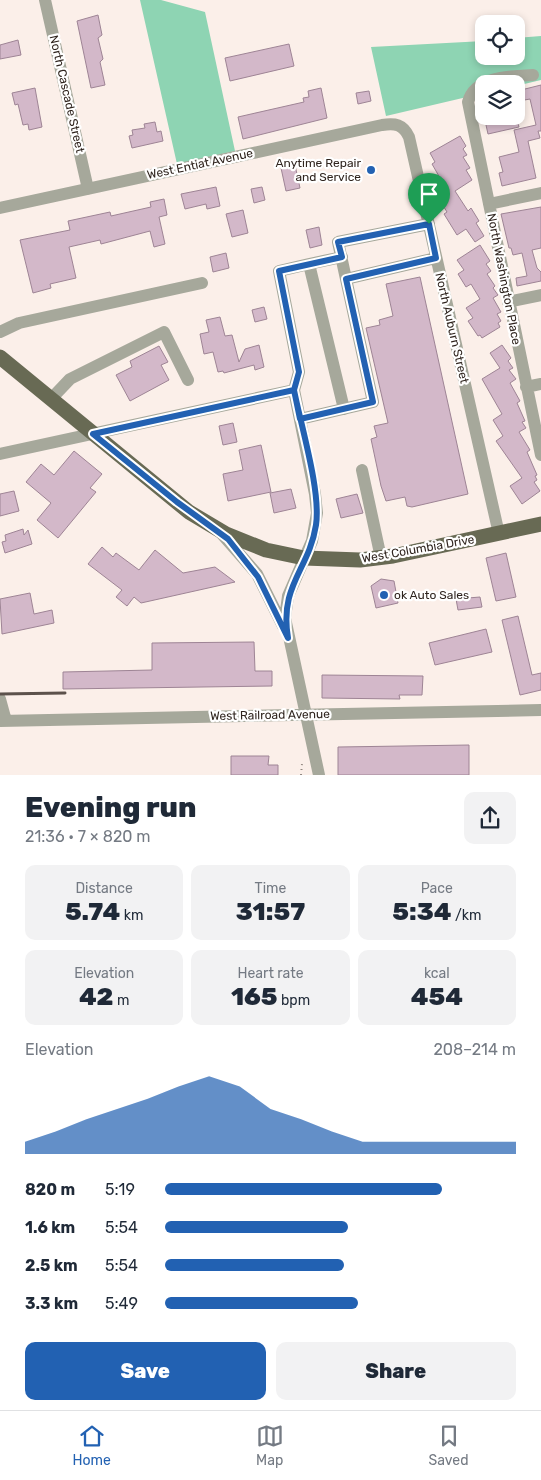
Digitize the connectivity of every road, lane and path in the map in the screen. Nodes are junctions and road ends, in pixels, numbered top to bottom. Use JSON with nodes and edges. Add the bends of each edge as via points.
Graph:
{"nodes":[{"id":1,"x":45,"y":0,"type":"edge"},
{"id":2,"x":533,"y":75,"type":"dead end"},
{"id":3,"x":401,"y":126,"type":"joint"},
{"id":4,"x":88,"y":189,"type":"junction"},
{"id":5,"x":541,"y":193,"type":"edge"},
{"id":6,"x":489,"y":204,"type":"junction"},
{"id":7,"x":0,"y":208,"type":"edge"},
{"id":8,"x":429,"y":224,"type":"junction"},
{"id":9,"x":342,"y":257,"type":"junction"},
{"id":10,"x":436,"y":258,"type":"junction"},
{"id":11,"x":309,"y":264,"type":"junction"},
{"id":12,"x":346,"y":279,"type":"junction"},
{"id":13,"x":202,"y":283,"type":"dead end"},
{"id":14,"x":541,"y":295,"type":"edge"},
{"id":15,"x":508,"y":302,"type":"junction"},
{"id":16,"x":0,"y":332,"type":"edge"},
{"id":17,"x":0,"y":357,"type":"edge"},
{"id":18,"x":188,"y":380,"type":"dead end"},
{"id":19,"x":541,"y":384,"type":"edge"},
{"id":20,"x":526,"y":388,"type":"junction"},
{"id":21,"x":294,"y":390,"type":"junction"},
{"id":22,"x":51,"y":399,"type":"junction"},
{"id":23,"x":344,"y":409,"type":"junction"},
{"id":24,"x":300,"y":419,"type":"junction"},
{"id":25,"x":538,"y":430,"type":"edge"},
{"id":26,"x":93,"y":434,"type":"junction"},
{"id":27,"x":0,"y":454,"type":"edge"},
{"id":28,"x":541,"y":455,"type":"edge"},
{"id":29,"x":362,"y":470,"type":"dead end"},
{"id":30,"x":541,"y":524,"type":"edge"},
{"id":31,"x":217,"y":529,"type":"junction"},
{"id":32,"x":499,"y":534,"type":"junction"},
{"id":33,"x":304,"y":558,"type":"junction"},
{"id":34,"x":381,"y":558,"type":"junction"},
{"id":35,"x":288,"y":638,"type":"junction"},
{"id":36,"x":0,"y":699,"type":"edge"},
{"id":37,"x":541,"y":710,"type":"edge"},
{"id":38,"x":305,"y":715,"type":"junction"},
{"id":39,"x":3,"y":721,"type":"edge"},
{"id":40,"x":302,"y":764,"type":"dead end"},
{"id":41,"x":301,"y":775,"type":"edge"},
{"id":42,"x":319,"y":775,"type":"edge"}],
"edges":[{"from":1,"to":4,"type":"street","name":"North Cascade Street"},
{"from":2,"to":6,"type":"street","name":"North Washington Place","via":[[490,80],[473,91],[468,102]]},
{"from":3,"to":4,"type":"street","name":"West Entiat Avenue","via":[[382,125]]},
{"from":3,"to":8,"type":"street","name":"North Auburn Street","via":[[409,136]]},
{"from":4,"to":7,"type":"street","name":"West Entiat Avenue"},
{"from":5,"to":6,"type":"street"},
{"from":6,"to":15,"type":"street","name":"North Washington Place"},
{"from":8,"to":9,"type":"street","via":[[338,242]]},
{"from":8,"to":10,"type":"street","name":"North Auburn Street"},
{"from":9,"to":11,"type":"street"},
{"from":9,"to":12,"type":"street"},
{"from":10,"to":12,"type":"street"},
{"from":10,"to":32,"type":"street","name":"North Auburn Street"},
{"from":11,"to":21,"type":"street","via":[[279,271],[299,372]]},
{"from":11,"to":23,"type":"street"},
{"from":12,"to":23,"type":"street","via":[[373,402]]},
{"from":13,"to":16,"type":"street","via":[[20,323]]},
{"from":14,"to":15,"type":"street"},
{"from":15,"to":20,"type":"street","name":"North Washington Place"},
{"from":17,"to":22,"type":"main road","name":"West Columbia Drive"},
{"from":18,"to":22,"type":"street","via":[[164,332],[70,379]]},
{"from":19,"to":20,"type":"street"},
{"from":20,"to":25,"type":"street","name":"North Washington Place"},
{"from":21,"to":24,"type":"street"},
{"from":21,"to":26,"type":"street"},
{"from":22,"to":26,"type":"main road","name":"West Columbia Drive"},
{"from":23,"to":24,"type":"street"},
{"from":24,"to":33,"type":"street","via":[[317,507],[314,533]]},
{"from":25,"to":28,"type":"street","name":"North Washington Place"},
{"from":26,"to":27,"type":"street"},
{"from":26,"to":31,"type":"main road","name":"West Columbia Drive","via":[[177,502]]},
{"from":29,"to":34,"type":"street"},
{"from":30,"to":32,"type":"main road","name":"West Columbia Drive"},
{"from":31,"to":33,"type":"main road","name":"West Columbia Drive","via":[[256,547]]},
{"from":31,"to":35,"type":"street","via":[[236,547],[256,574]]},
{"from":32,"to":34,"type":"main road","name":"West Columbia Drive"},
{"from":33,"to":34,"type":"main road","name":"West Columbia Drive"},
{"from":33,"to":35,"type":"street","via":[[287,603]]},
{"from":35,"to":38,"type":"street"},
{"from":36,"to":39,"type":"street"},
{"from":37,"to":38,"type":"street","name":"West Railroad Avenue"},
{"from":38,"to":39,"type":"street","name":"West Railroad Avenue"},
{"from":38,"to":42,"type":"street"},
{"from":40,"to":41,"type":"path"}]}
